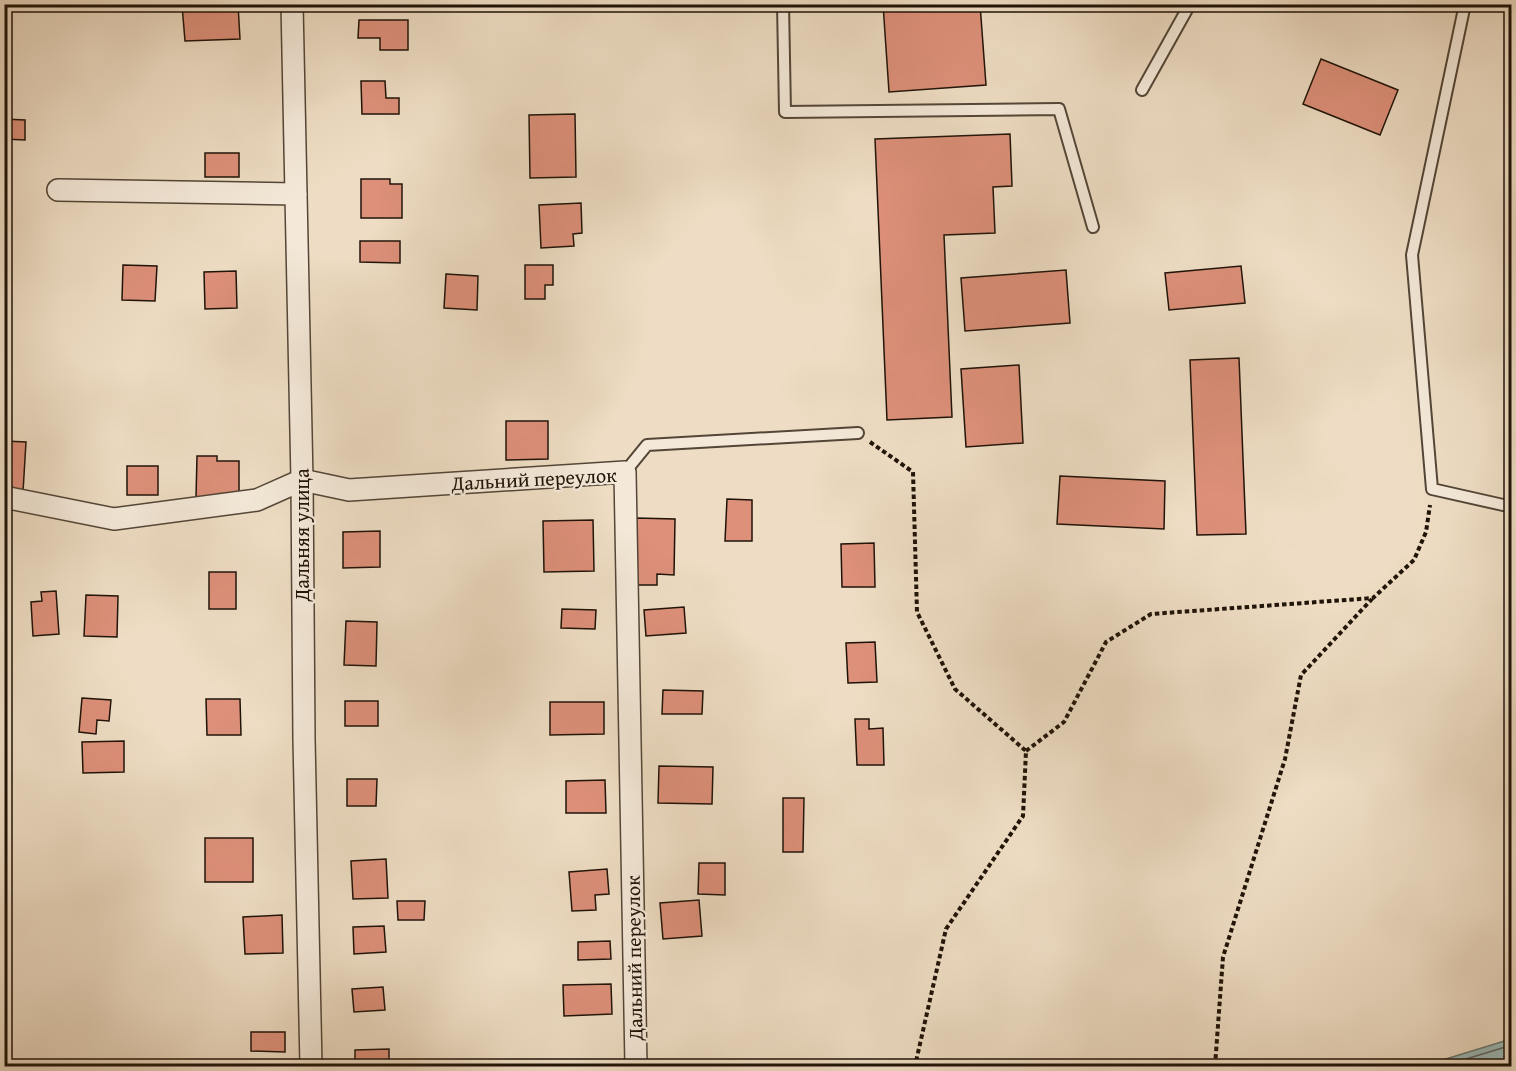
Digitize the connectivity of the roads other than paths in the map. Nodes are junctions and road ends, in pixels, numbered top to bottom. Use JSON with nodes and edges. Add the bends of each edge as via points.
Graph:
{"nodes":[{"id":1,"x":292,"y":4,"type":"edge"},
{"id":2,"x":783,"y":4,"type":"edge"},
{"id":3,"x":1190,"y":4,"type":"edge"},
{"id":4,"x":1465,"y":4,"type":"edge"},
{"id":5,"x":1142,"y":90,"type":"dead end"},
{"id":6,"x":58,"y":190,"type":"dead end"},
{"id":7,"x":296,"y":194,"type":"junction"},
{"id":8,"x":1093,"y":227,"type":"dead end"},
{"id":9,"x":858,"y":433,"type":"road end"},
{"id":10,"x":625,"y":472,"type":"junction"},
{"id":11,"x":302,"y":480,"type":"junction"},
{"id":12,"x":4,"y":497,"type":"edge"},
{"id":13,"x":1512,"y":507,"type":"edge"},
{"id":14,"x":311,"y":1066,"type":"edge"},
{"id":15,"x":636,"y":1066,"type":"edge"}],
"edges":[{"from":1,"to":7,"type":"street","name":"Дальняя улица"},
{"from":2,"to":8,"type":"lane","via":[[785,112],[1059,108]]},
{"from":3,"to":5,"type":"lane"},
{"from":4,"to":13,"type":"lane","via":[[1412,255],[1432,489]]},
{"from":6,"to":7,"type":"street"},
{"from":7,"to":11,"type":"street","name":"Дальняя улица"},
{"from":9,"to":10,"type":"lane","via":[[647,445]]},
{"from":10,"to":11,"type":"street","name":"Дальний переулок","via":[[349,489]]},
{"from":10,"to":15,"type":"street","name":"Дальний переулок"},
{"from":11,"to":12,"type":"street","via":[[257,500],[114,519]]},
{"from":11,"to":14,"type":"street","name":"Дальняя улица"}]}
